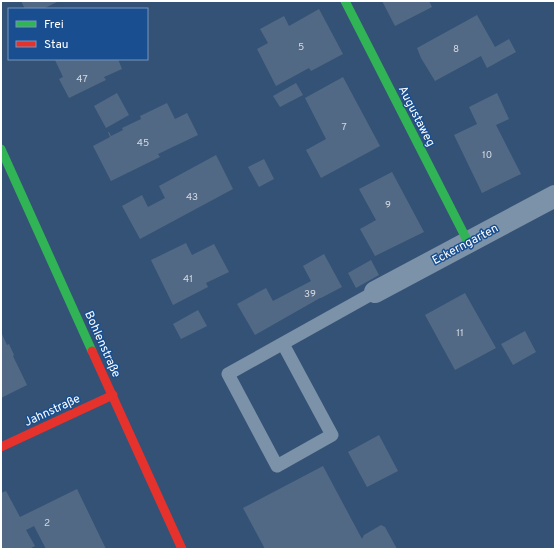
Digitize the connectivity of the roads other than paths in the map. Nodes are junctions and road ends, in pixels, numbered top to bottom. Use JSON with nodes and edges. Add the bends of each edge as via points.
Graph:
{"nodes":[{"id":1,"x":345,"y":1,"type":"edge"},
{"id":2,"x":1,"y":149,"type":"edge"},
{"id":3,"x":555,"y":196,"type":"edge"},
{"id":4,"x":468,"y":242,"type":"junction"},
{"id":5,"x":375,"y":292,"type":"joint"},
{"id":6,"x":283,"y":344,"type":"junction"},
{"id":7,"x":113,"y":395,"type":"junction"},
{"id":8,"x":1,"y":447,"type":"edge"},
{"id":9,"x":182,"y":549,"type":"edge"}],
"edges":[{"from":1,"to":4,"type":"main road","name":"Augustaweg"},
{"from":2,"to":7,"type":"main road","name":"Bohlenstraße"},
{"from":3,"to":4,"type":"street","name":"Eckerngarten"},
{"from":4,"to":5,"type":"street","name":"Eckerngarten"},
{"from":5,"to":6,"type":"lane"},
{"from":6,"to":6,"type":"lane","via":[[228,374],[277,466],[332,435]]},
{"from":7,"to":8,"type":"main road","name":"Jahnstraße"},
{"from":7,"to":9,"type":"main road","name":"Bohlenstraße"}]}
